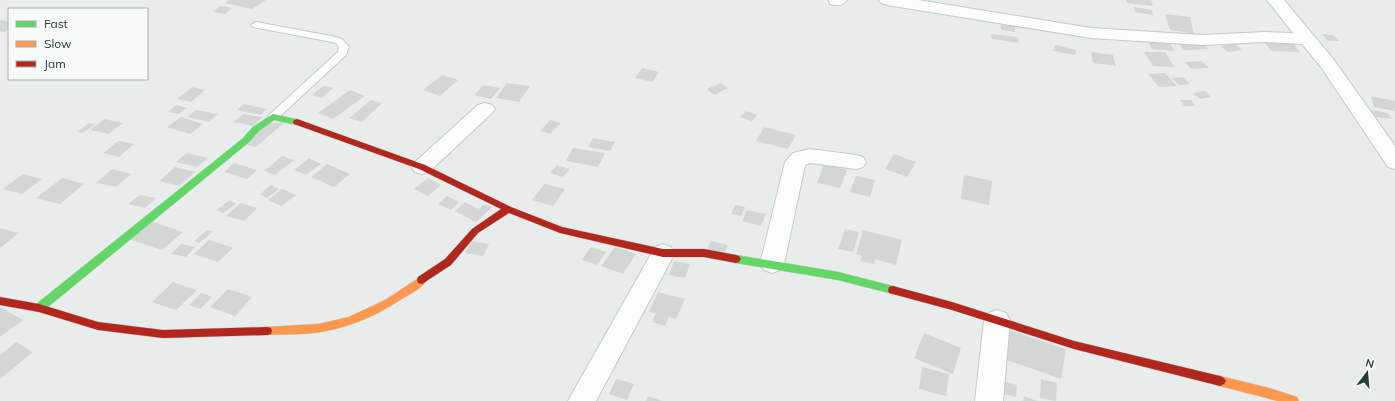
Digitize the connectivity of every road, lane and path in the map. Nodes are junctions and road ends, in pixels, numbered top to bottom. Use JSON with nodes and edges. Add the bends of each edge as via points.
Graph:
{"nodes":[{"id":1,"x":887,"y":0,"type":"edge"},
{"id":2,"x":1275,"y":0,"type":"edge"},
{"id":3,"x":964,"y":6,"type":"edge"},
{"id":4,"x":256,"y":24,"type":"dead end"},
{"id":5,"x":1307,"y":39,"type":"junction"},
{"id":6,"x":485,"y":109,"type":"dead end"},
{"id":7,"x":274,"y":117,"type":"junction"},
{"id":8,"x":856,"y":162,"type":"dead end"},
{"id":9,"x":1395,"y":162,"type":"edge"},
{"id":10,"x":422,"y":167,"type":"junction"},
{"id":11,"x":508,"y":209,"type":"junction"},
{"id":12,"x":663,"y":253,"type":"junction"},
{"id":13,"x":772,"y":264,"type":"junction"},
{"id":14,"x":0,"y":301,"type":"edge"},
{"id":15,"x":38,"y":308,"type":"junction"},
{"id":16,"x":997,"y":320,"type":"junction"},
{"id":17,"x":582,"y":401,"type":"edge"},
{"id":18,"x":989,"y":401,"type":"edge"},
{"id":19,"x":1293,"y":401,"type":"edge"}],
"edges":[{"from":1,"to":3,"type":"street"},
{"from":2,"to":5,"type":"street"},
{"from":3,"to":5,"type":"street","via":[[1091,33],[1202,40],[1265,36]]},
{"from":4,"to":7,"type":"lane","via":[[328,38],[339,41],[344,47],[343,54]]},
{"from":5,"to":9,"type":"street","via":[[1326,61]]},
{"from":6,"to":10,"type":"street"},
{"from":7,"to":10,"type":"street","via":[[290,119]]},
{"from":7,"to":15,"type":"street"},
{"from":8,"to":13,"type":"street","via":[[810,156],[795,162]]},
{"from":10,"to":11,"type":"street"},
{"from":11,"to":12,"type":"street","via":[[560,230]]},
{"from":11,"to":15,"type":"street","via":[[475,231],[448,262],[404,292],[362,316],[326,327],[163,334],[98,326]]},
{"from":12,"to":13,"type":"street","via":[[704,253]]},
{"from":12,"to":17,"type":"street"},
{"from":13,"to":16,"type":"street","via":[[838,276]]},
{"from":14,"to":15,"type":"street"},
{"from":16,"to":18,"type":"street"},
{"from":16,"to":19,"type":"street","via":[[1074,345]]}]}
